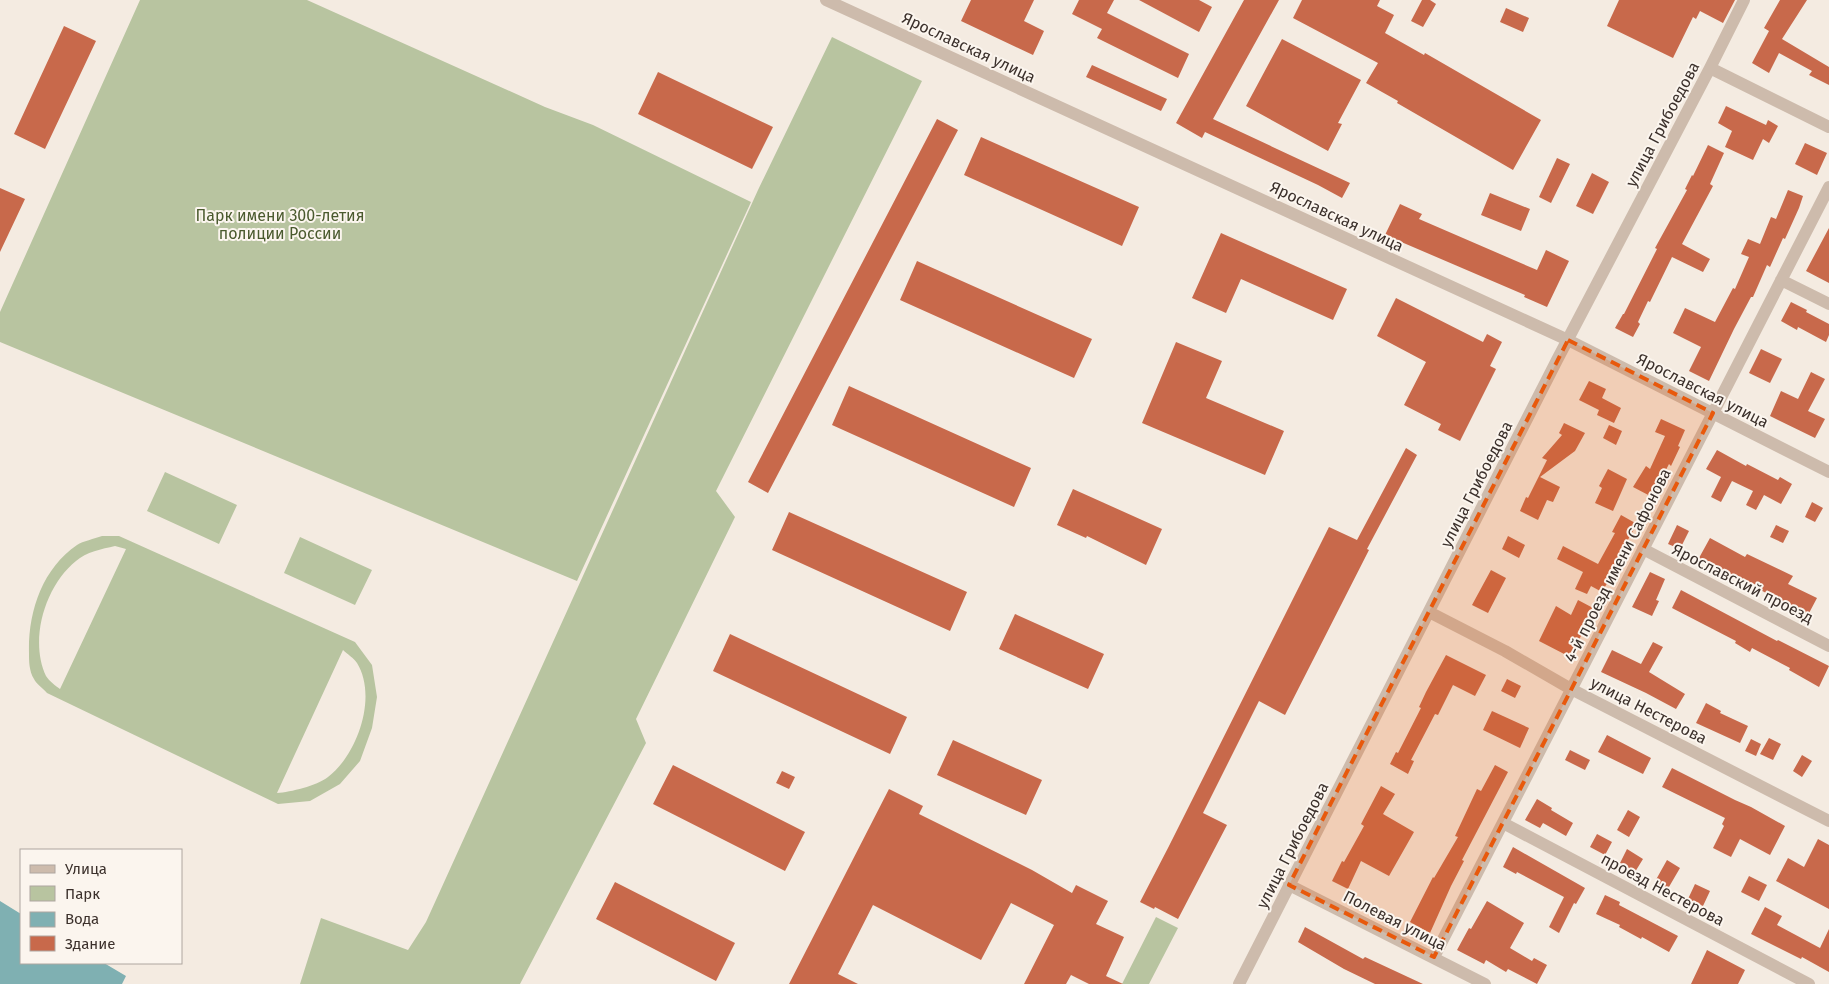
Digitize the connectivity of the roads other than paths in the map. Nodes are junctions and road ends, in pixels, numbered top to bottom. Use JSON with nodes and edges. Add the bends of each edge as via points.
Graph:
{"nodes":[{"id":1,"x":826,"y":0,"type":"edge"},
{"id":2,"x":1744,"y":0,"type":"edge"},
{"id":3,"x":1710,"y":68,"type":"junction"},
{"id":4,"x":1829,"y":127,"type":"edge"},
{"id":5,"x":1829,"y":187,"type":"edge"},
{"id":6,"x":1781,"y":280,"type":"junction"},
{"id":7,"x":1829,"y":304,"type":"edge"},
{"id":8,"x":1568,"y":340,"type":"junction"},
{"id":9,"x":1713,"y":413,"type":"junction"},
{"id":10,"x":1829,"y":472,"type":"edge"},
{"id":11,"x":1643,"y":549,"type":"junction"},
{"id":12,"x":1429,"y":612,"type":"junction"},
{"id":13,"x":1829,"y":646,"type":"edge"},
{"id":14,"x":1571,"y":689,"type":"junction"},
{"id":15,"x":1829,"y":821,"type":"edge"},
{"id":16,"x":1503,"y":823,"type":"junction"},
{"id":17,"x":1289,"y":885,"type":"junction"},
{"id":18,"x":1434,"y":957,"type":"junction"},
{"id":19,"x":1238,"y":984,"type":"edge"},
{"id":20,"x":1485,"y":984,"type":"edge"},
{"id":21,"x":1809,"y":984,"type":"edge"}],
"edges":[{"from":1,"to":8,"type":"street","name":"Ярославская улица"},
{"from":2,"to":3,"type":"street","name":"улица Грибоедова"},
{"from":3,"to":4,"type":"street"},
{"from":3,"to":8,"type":"street","name":"улица Грибоедова"},
{"from":5,"to":6,"type":"street","name":"4-й проезд имени Сафонова"},
{"from":6,"to":7,"type":"street"},
{"from":6,"to":9,"type":"street","name":"4-й проезд имени Сафонова"},
{"from":8,"to":9,"type":"street","name":"Ярославская улица"},
{"from":8,"to":12,"type":"street","name":"улица Грибоедова"},
{"from":9,"to":10,"type":"street","name":"Ярославская улица"},
{"from":9,"to":11,"type":"street","name":"4-й проезд имени Сафонова"},
{"from":11,"to":13,"type":"street","name":"Ярославский проезд"},
{"from":11,"to":14,"type":"street","name":"4-й проезд имени Сафонова"},
{"from":12,"to":14,"type":"street","name":"улица Нестерова"},
{"from":12,"to":17,"type":"street","name":"улица Грибоедова"},
{"from":14,"to":15,"type":"street","name":"улица Нестерова"},
{"from":14,"to":16,"type":"street","name":"4-й проезд имени Сафонова"},
{"from":16,"to":18,"type":"street","name":"4-й проезд имени Сафонова"},
{"from":16,"to":21,"type":"street","name":"проезд Нестерова"},
{"from":17,"to":18,"type":"street","name":"Полевая улица"},
{"from":17,"to":19,"type":"street","name":"улица Грибоедова"},
{"from":18,"to":20,"type":"street","name":"Полевая улица"}]}
